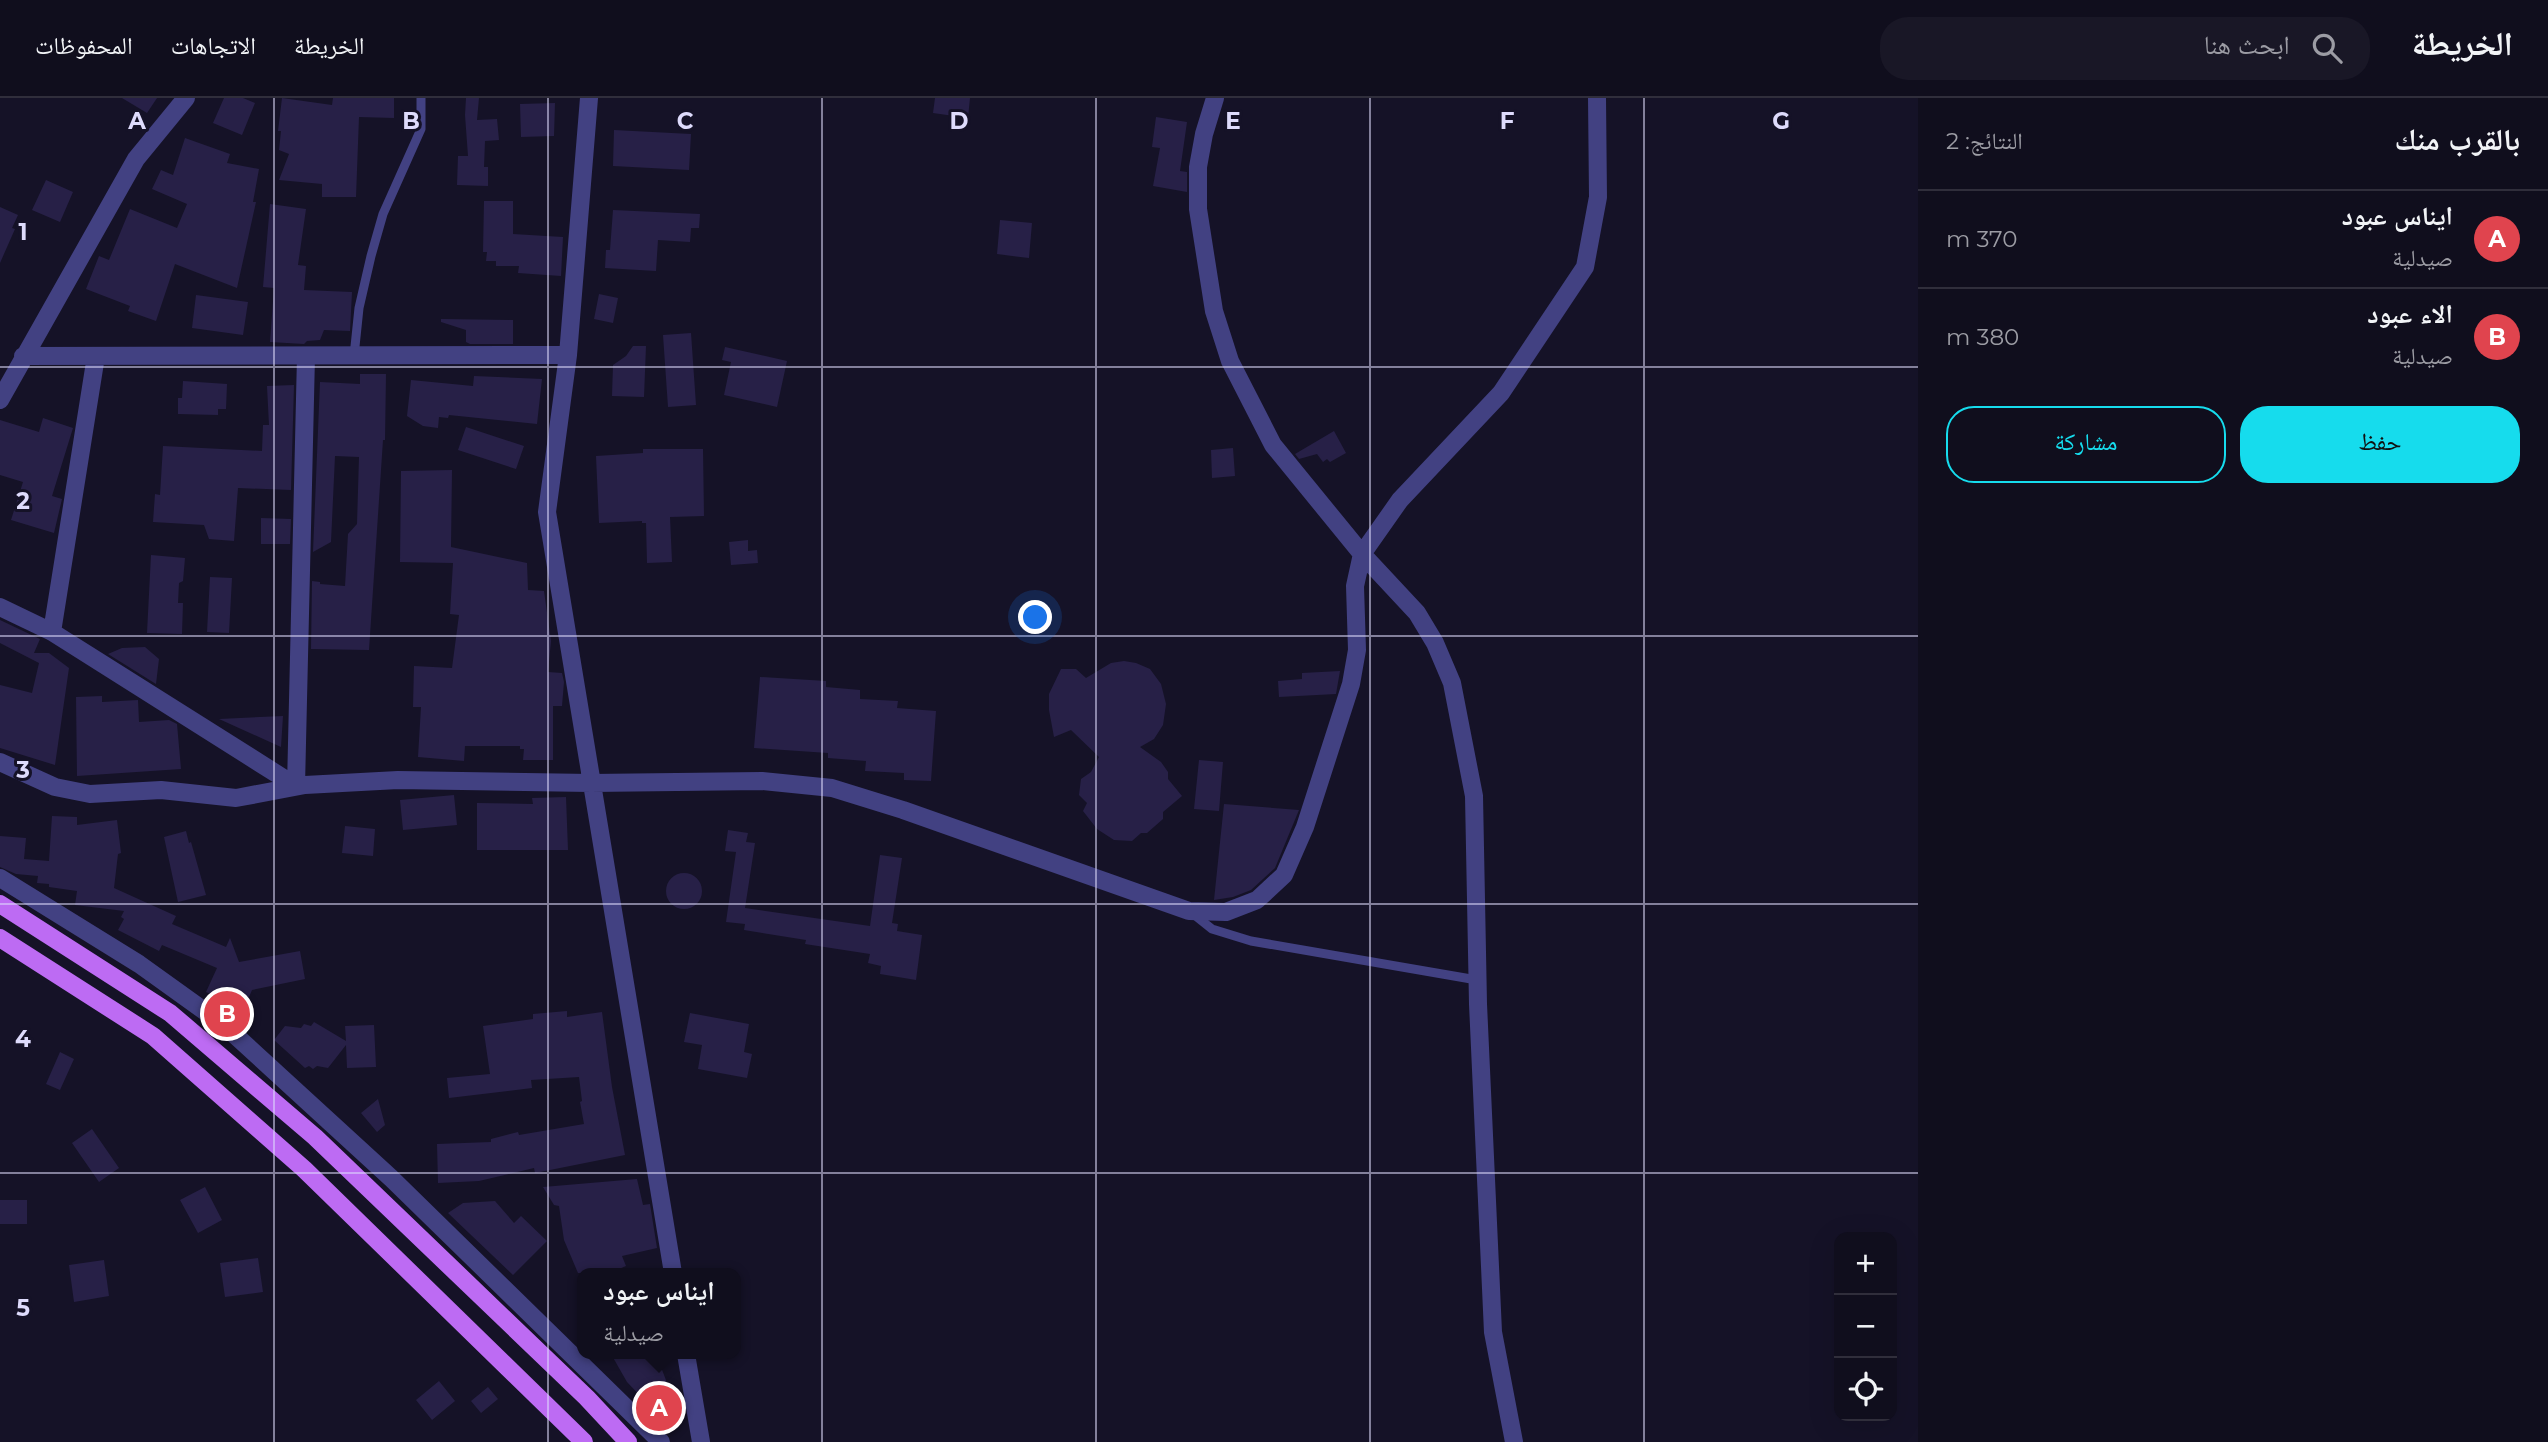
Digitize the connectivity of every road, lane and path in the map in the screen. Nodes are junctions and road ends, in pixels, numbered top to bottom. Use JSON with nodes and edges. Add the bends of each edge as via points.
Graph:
{"nodes":[{"id":1,"x":186,"y":98,"type":"edge"},
{"id":2,"x":421,"y":98,"type":"edge"},
{"id":3,"x":589,"y":98,"type":"edge"},
{"id":4,"x":1215,"y":98,"type":"edge"},
{"id":5,"x":1597,"y":98,"type":"edge"},
{"id":6,"x":568,"y":355,"type":"junction"},
{"id":7,"x":23,"y":356,"type":"junction"},
{"id":8,"x":96,"y":356,"type":"junction"},
{"id":9,"x":306,"y":356,"type":"junction"},
{"id":10,"x":354,"y":356,"type":"junction"},
{"id":11,"x":0,"y":400,"type":"edge"},
{"id":12,"x":1362,"y":554,"type":"junction"},
{"id":13,"x":0,"y":607,"type":"edge"},
{"id":14,"x":52,"y":632,"type":"junction"},
{"id":15,"x":0,"y":762,"type":"edge"},
{"id":16,"x":591,"y":783,"type":"junction"},
{"id":17,"x":296,"y":786,"type":"junction"},
{"id":18,"x":0,"y":878,"type":"edge"},
{"id":19,"x":0,"y":904,"type":"edge"},
{"id":20,"x":1189,"y":911,"type":"junction"},
{"id":21,"x":0,"y":938,"type":"edge"},
{"id":22,"x":1477,"y":980,"type":"junction"},
{"id":23,"x":672,"y":1268,"type":"edge"},
{"id":24,"x":687,"y":1359,"type":"edge"},
{"id":25,"x":584,"y":1442,"type":"edge"},
{"id":26,"x":628,"y":1442,"type":"edge"},
{"id":27,"x":661,"y":1442,"type":"edge"},
{"id":28,"x":701,"y":1442,"type":"edge"},
{"id":29,"x":1514,"y":1442,"type":"edge"}],
"edges":[{"from":1,"to":7,"type":"street","via":[[136,159]]},
{"from":2,"to":10,"type":"lane","via":[[421,128],[383,214],[371,256]]},
{"from":3,"to":6,"type":"street"},
{"from":4,"to":12,"type":"street","via":[[1198,167],[1198,209],[1214,311],[1230,361],[1273,445]]},
{"from":5,"to":12,"type":"street","via":[[1598,197],[1585,267],[1501,393],[1400,500]]},
{"from":6,"to":10,"type":"street"},
{"from":6,"to":16,"type":"street","via":[[547,512]]},
{"from":7,"to":8,"type":"street"},
{"from":7,"to":11,"type":"street"},
{"from":8,"to":9,"type":"street"},
{"from":8,"to":14,"type":"street"},
{"from":9,"to":10,"type":"street"},
{"from":9,"to":17,"type":"street"},
{"from":12,"to":20,"type":"street","via":[[1355,586],[1357,650],[1352,684],[1305,827],[1284,875],[1257,900],[1226,912]]},
{"from":12,"to":22,"type":"street","via":[[1417,613],[1452,683],[1474,796]]},
{"from":13,"to":14,"type":"street"},
{"from":14,"to":17,"type":"street"},
{"from":15,"to":17,"type":"street","via":[[55,787],[90,794],[161,790],[236,798]]},
{"from":16,"to":17,"type":"street","via":[[398,780]]},
{"from":16,"to":20,"type":"street","via":[[762,781],[832,788]]},
{"from":16,"to":23,"type":"street"},
{"from":18,"to":27,"type":"street","via":[[139,964],[223,1025],[391,1178]]},
{"from":19,"to":26,"type":"main road","via":[[170,1013],[325,1147]]},
{"from":20,"to":22,"type":"lane","via":[[1212,929],[1251,941]]},
{"from":21,"to":25,"type":"main road","via":[[153,1036],[304,1169]]},
{"from":22,"to":29,"type":"street","via":[[1493,1332]]},
{"from":24,"to":28,"type":"street"}]}
